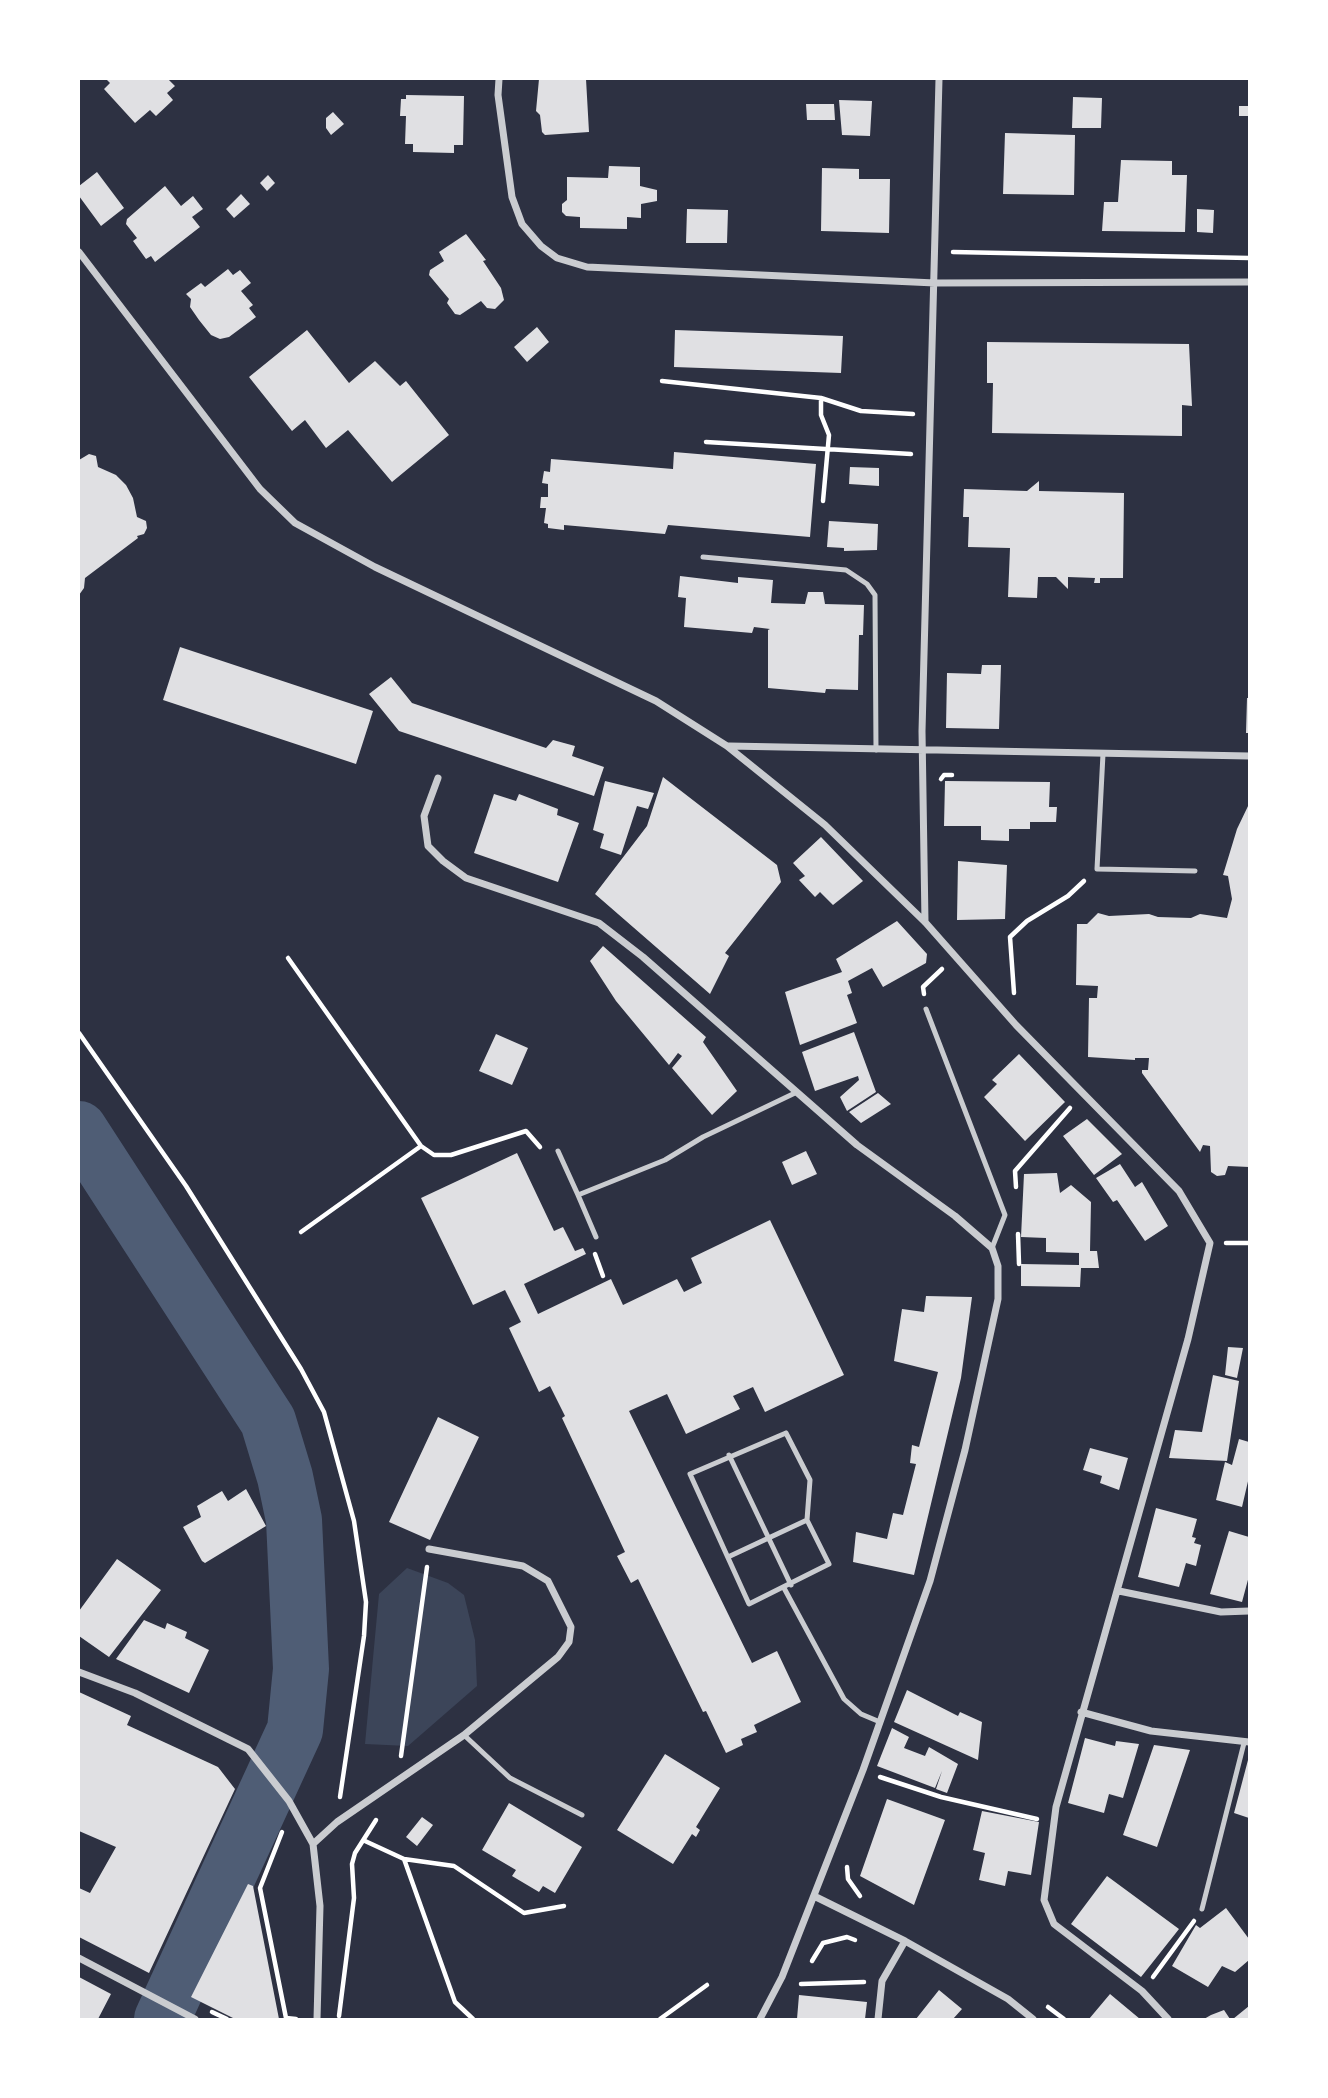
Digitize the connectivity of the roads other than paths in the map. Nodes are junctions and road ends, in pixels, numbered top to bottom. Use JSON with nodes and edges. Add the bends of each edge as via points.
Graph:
{"nodes":[{"id":1,"x":499,"y":79,"type":"edge"},
{"id":2,"x":939,"y":79,"type":"edge"},
{"id":3,"x":79,"y":252,"type":"edge"},
{"id":4,"x":1249,"y":282,"type":"edge"},
{"id":5,"x":934,"y":283,"type":"junction"},
{"id":6,"x":703,"y":557,"type":"dead end"},
{"id":7,"x":727,"y":746,"type":"junction"},
{"id":8,"x":876,"y":750,"type":"junction"},
{"id":9,"x":922,"y":752,"type":"junction"},
{"id":10,"x":1103,"y":754,"type":"junction"},
{"id":11,"x":1249,"y":756,"type":"edge"},
{"id":12,"x":438,"y":778,"type":"dead end"},
{"id":13,"x":1195,"y":871,"type":"dead end"},
{"id":14,"x":925,"y":922,"type":"junction"},
{"id":15,"x":926,"y":1009,"type":"road end"},
{"id":16,"x":795,"y":1093,"type":"junction"},
{"id":17,"x":558,"y":1151,"type":"road end"},
{"id":18,"x":578,"y":1195,"type":"junction"},
{"id":19,"x":596,"y":1237,"type":"dead end"},
{"id":20,"x":992,"y":1248,"type":"junction"},
{"id":21,"x":729,"y":1455,"type":"junction"},
{"id":22,"x":807,"y":1520,"type":"junction"},
{"id":23,"x":769,"y":1539,"type":"junction"},
{"id":24,"x":429,"y":1549,"type":"road end"},
{"id":25,"x":728,"y":1557,"type":"junction"},
{"id":26,"x":791,"y":1585,"type":"junction"},
{"id":27,"x":784,"y":1588,"type":"junction"},
{"id":28,"x":1119,"y":1591,"type":"junction"},
{"id":29,"x":1249,"y":1611,"type":"edge"},
{"id":30,"x":79,"y":1672,"type":"edge"},
{"id":31,"x":1081,"y":1712,"type":"junction"},
{"id":32,"x":880,"y":1722,"type":"junction"},
{"id":33,"x":464,"y":1735,"type":"junction"},
{"id":34,"x":1247,"y":1743,"type":"edge"},
{"id":35,"x":582,"y":1815,"type":"dead end"},
{"id":36,"x":313,"y":1844,"type":"junction"},
{"id":37,"x":814,"y":1896,"type":"junction"},
{"id":38,"x":1202,"y":1909,"type":"road end"},
{"id":39,"x":905,"y":1941,"type":"junction"},
{"id":40,"x":79,"y":1958,"type":"edge"},
{"id":41,"x":192,"y":2018,"type":"edge"},
{"id":42,"x":317,"y":2019,"type":"edge"},
{"id":43,"x":761,"y":2019,"type":"edge"},
{"id":44,"x":878,"y":2019,"type":"edge"},
{"id":45,"x":1034,"y":2019,"type":"edge"},
{"id":46,"x":1168,"y":2019,"type":"edge"}],
"edges":[{"from":1,"to":5,"type":"street","via":[[512,197],[522,224],[557,258],[587,267]]},
{"from":2,"to":5,"type":"street"},
{"from":3,"to":7,"type":"street","via":[[260,489],[295,523],[375,567],[656,701]]},
{"from":4,"to":5,"type":"street"},
{"from":5,"to":9,"type":"street"},
{"from":6,"to":8,"type":"lane","via":[[846,570],[867,584],[875,595]]},
{"from":7,"to":8,"type":"street"},
{"from":7,"to":14,"type":"street","via":[[825,825]]},
{"from":8,"to":9,"type":"street"},
{"from":9,"to":10,"type":"street"},
{"from":9,"to":14,"type":"street"},
{"from":10,"to":11,"type":"street"},
{"from":10,"to":13,"type":"lane","via":[[1097,869]]},
{"from":12,"to":16,"type":"street","via":[[424,817],[428,846],[443,861],[466,878],[599,923]]},
{"from":14,"to":28,"type":"street","via":[[1016,1025],[1179,1191],[1210,1243]]},
{"from":15,"to":20,"type":"lane","via":[[1006,1215]]},
{"from":16,"to":18,"type":"lane","via":[[665,1160]]},
{"from":16,"to":20,"type":"street"},
{"from":17,"to":18,"type":"lane"},
{"from":18,"to":19,"type":"lane"},
{"from":20,"to":32,"type":"street","via":[[998,1266],[998,1299],[965,1450],[930,1581]]},
{"from":21,"to":22,"type":"lane","via":[[786,1433],[810,1480]]},
{"from":21,"to":23,"type":"lane"},
{"from":21,"to":25,"type":"lane","via":[[690,1474]]},
{"from":22,"to":23,"type":"lane"},
{"from":22,"to":26,"type":"lane","via":[[829,1564]]},
{"from":23,"to":25,"type":"lane"},
{"from":23,"to":26,"type":"lane"},
{"from":24,"to":33,"type":"street","via":[[523,1566],[548,1581],[571,1627],[569,1642],[558,1657]]},
{"from":25,"to":27,"type":"lane","via":[[750,1604]]},
{"from":26,"to":27,"type":"lane"},
{"from":27,"to":32,"type":"lane","via":[[844,1699]]},
{"from":28,"to":29,"type":"street","via":[[1222,1612]]},
{"from":28,"to":31,"type":"street"},
{"from":30,"to":36,"type":"street","via":[[135,1693],[248,1749],[289,1801]]},
{"from":31,"to":34,"type":"street","via":[[1151,1731]]},
{"from":31,"to":46,"type":"street","via":[[1053,1822],[1044,1900],[1054,1924],[1142,1991]]},
{"from":32,"to":37,"type":"street"},
{"from":33,"to":35,"type":"lane","via":[[510,1778]]},
{"from":33,"to":36,"type":"street","via":[[337,1822]]},
{"from":34,"to":38,"type":"lane"},
{"from":36,"to":42,"type":"street","via":[[320,1906]]},
{"from":37,"to":39,"type":"street"},
{"from":37,"to":43,"type":"street"},
{"from":39,"to":44,"type":"street","via":[[882,1981]]},
{"from":39,"to":45,"type":"street","via":[[1008,1999]]},
{"from":40,"to":41,"type":"street"}]}
